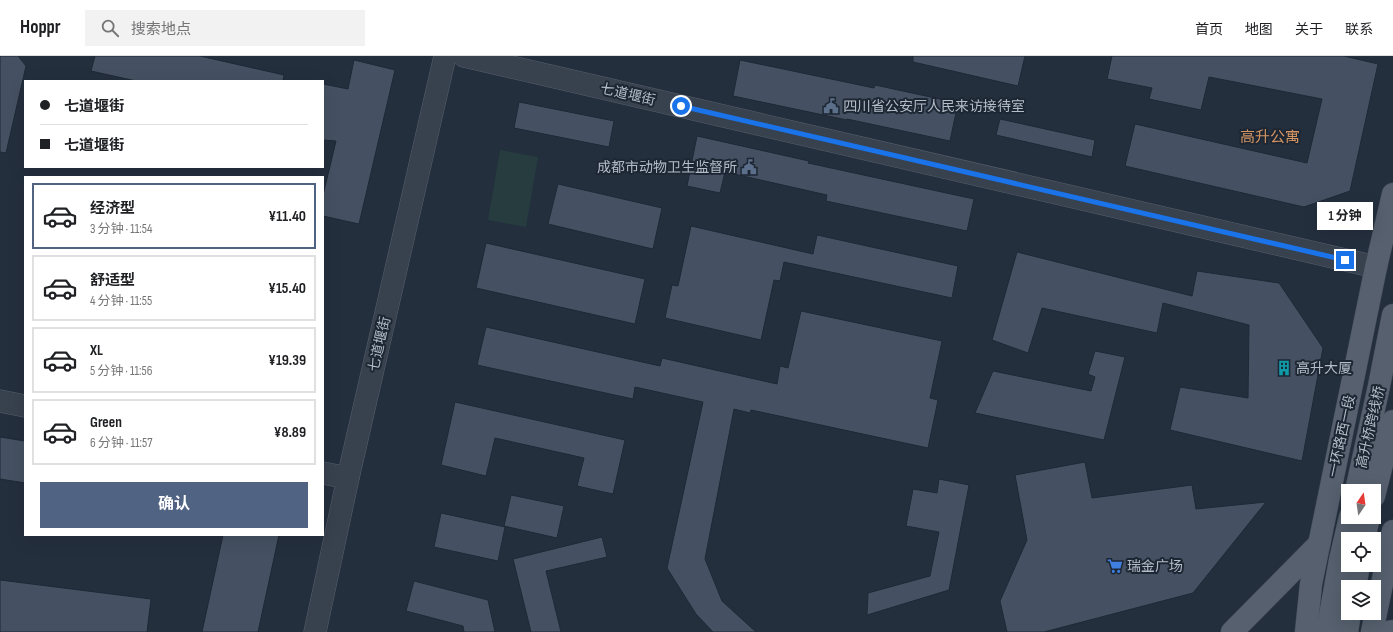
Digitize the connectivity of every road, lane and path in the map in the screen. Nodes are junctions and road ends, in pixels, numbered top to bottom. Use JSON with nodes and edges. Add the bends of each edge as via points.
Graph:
{"nodes":[{"id":1,"x":445,"y":56,"type":"edge"},
{"id":2,"x":464,"y":56,"type":"edge"},
{"id":3,"x":1393,"y":194,"type":"edge"},
{"id":4,"x":1376,"y":267,"type":"junction"},
{"id":5,"x":1393,"y":315,"type":"edge"},
{"id":6,"x":0,"y":401,"type":"edge"},
{"id":7,"x":24,"y":406,"type":"edge"},
{"id":8,"x":1393,"y":421,"type":"edge"},
{"id":9,"x":324,"y":472,"type":"edge"},
{"id":10,"x":348,"y":478,"type":"junction"},
{"id":11,"x":1358,"y":484,"type":"edge"},
{"id":12,"x":1377,"y":484,"type":"edge"},
{"id":13,"x":1348,"y":524,"type":"edge"},
{"id":14,"x":1393,"y":531,"type":"edge"},
{"id":15,"x":1319,"y":544,"type":"junction"},
{"id":16,"x":1386,"y":562,"type":"junction"},
{"id":17,"x":1393,"y":587,"type":"edge"},
{"id":18,"x":1349,"y":620,"type":"edge"},
{"id":19,"x":1393,"y":631,"type":"edge"},
{"id":20,"x":315,"y":632,"type":"edge"},
{"id":21,"x":1232,"y":632,"type":"edge"},
{"id":22,"x":1306,"y":632,"type":"edge"},
{"id":23,"x":1327,"y":632,"type":"edge"},
{"id":24,"x":1347,"y":632,"type":"edge"},
{"id":25,"x":1372,"y":632,"type":"edge"},
{"id":26,"x":1387,"y":632,"type":"edge"}],
"edges":[{"from":1,"to":10,"type":"street","name":"七道堰街"},
{"from":2,"to":4,"type":"street","name":"七道堰街"},
{"from":3,"to":4,"type":"main road","name":"一环路西一段"},
{"from":4,"to":15,"type":"main road","name":"一环路西一段"},
{"from":5,"to":11,"type":"main road","name":"高升桥跨线桥"},
{"from":6,"to":7,"type":"street"},
{"from":8,"to":12,"type":"main road","name":"高升桥跨线桥"},
{"from":9,"to":10,"type":"street"},
{"from":10,"to":20,"type":"street","name":"七道堰街"},
{"from":13,"to":23,"type":"main road"},
{"from":14,"to":16,"type":"main road"},
{"from":15,"to":21,"type":"main road"},
{"from":15,"to":22,"type":"main road","name":"一环路西一段","via":[[1311,584]]},
{"from":16,"to":17,"type":"main road"},
{"from":16,"to":25,"type":"main road"},
{"from":18,"to":24,"type":"main road"},
{"from":19,"to":26,"type":"main road"}]}
